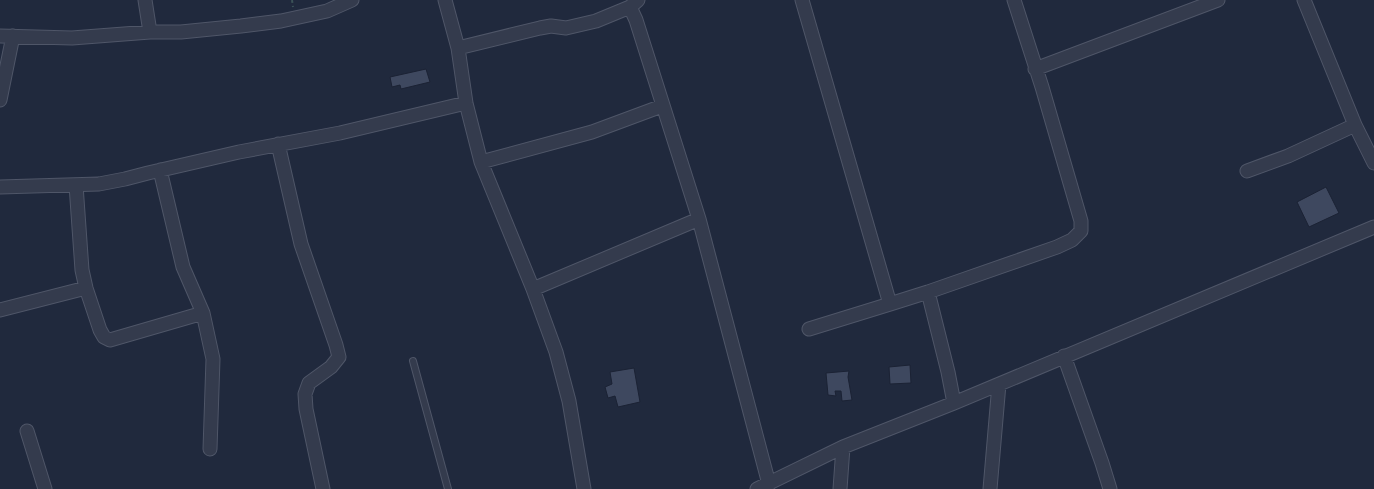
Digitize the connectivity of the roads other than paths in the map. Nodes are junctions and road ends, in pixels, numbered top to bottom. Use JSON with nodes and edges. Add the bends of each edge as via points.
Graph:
{"nodes":[{"id":1,"x":144,"y":0,"type":"edge"},
{"id":2,"x":352,"y":0,"type":"edge"},
{"id":3,"x":445,"y":0,"type":"edge"},
{"id":4,"x":802,"y":0,"type":"edge"},
{"id":5,"x":1014,"y":0,"type":"edge"},
{"id":6,"x":1218,"y":0,"type":"edge"},
{"id":7,"x":1304,"y":0,"type":"edge"},
{"id":8,"x":634,"y":4,"type":"edge"},
{"id":9,"x":150,"y":32,"type":"junction"},
{"id":10,"x":0,"y":36,"type":"edge"},
{"id":11,"x":13,"y":36,"type":"junction"},
{"id":12,"x":458,"y":48,"type":"junction"},
{"id":13,"x":1035,"y":69,"type":"junction"},
{"id":14,"x":0,"y":100,"type":"edge"},
{"id":15,"x":466,"y":104,"type":"junction"},
{"id":16,"x":662,"y":106,"type":"junction"},
{"id":17,"x":1355,"y":125,"type":"junction"},
{"id":18,"x":278,"y":144,"type":"junction"},
{"id":19,"x":481,"y":162,"type":"junction"},
{"id":20,"x":1374,"y":163,"type":"edge"},
{"id":21,"x":160,"y":170,"type":"junction"},
{"id":22,"x":1246,"y":171,"type":"dead end"},
{"id":23,"x":76,"y":185,"type":"junction"},
{"id":24,"x":0,"y":187,"type":"edge"},
{"id":25,"x":699,"y":219,"type":"junction"},
{"id":26,"x":1374,"y":227,"type":"edge"},
{"id":27,"x":86,"y":288,"type":"junction"},
{"id":28,"x":533,"y":289,"type":"junction"},
{"id":29,"x":928,"y":292,"type":"junction"},
{"id":30,"x":890,"y":304,"type":"junction"},
{"id":31,"x":0,"y":310,"type":"edge"},
{"id":32,"x":203,"y":313,"type":"junction"},
{"id":33,"x":809,"y":329,"type":"dead end"},
{"id":34,"x":1064,"y":356,"type":"junction"},
{"id":35,"x":413,"y":361,"type":"dead end"},
{"id":36,"x":999,"y":384,"type":"junction"},
{"id":37,"x":954,"y":403,"type":"junction"},
{"id":38,"x":27,"y":431,"type":"dead end"},
{"id":39,"x":843,"y":447,"type":"junction"},
{"id":40,"x":210,"y":449,"type":"dead end"},
{"id":41,"x":763,"y":486,"type":"edge"},
{"id":42,"x":45,"y":489,"type":"edge"},
{"id":43,"x":323,"y":489,"type":"edge"},
{"id":44,"x":448,"y":489,"type":"edge"},
{"id":45,"x":584,"y":489,"type":"edge"},
{"id":46,"x":840,"y":489,"type":"edge"},
{"id":47,"x":990,"y":489,"type":"edge"},
{"id":48,"x":1110,"y":489,"type":"edge"}],
"edges":[{"from":1,"to":9,"type":"street"},
{"from":2,"to":9,"type":"street","via":[[327,10],[281,21],[181,32]]},
{"from":3,"to":12,"type":"street"},
{"from":4,"to":30,"type":"street"},
{"from":5,"to":13,"type":"street"},
{"from":6,"to":13,"type":"street"},
{"from":7,"to":17,"type":"street"},
{"from":8,"to":12,"type":"street","via":[[566,28],[540,28]]},
{"from":8,"to":16,"type":"street","via":[[636,20]]},
{"from":9,"to":11,"type":"street","via":[[72,38]]},
{"from":10,"to":11,"type":"street"},
{"from":11,"to":14,"type":"street"},
{"from":12,"to":15,"type":"street"},
{"from":13,"to":29,"type":"street","via":[[1081,221],[1081,231],[1072,240],[1057,247]]},
{"from":15,"to":18,"type":"street","via":[[340,133]]},
{"from":15,"to":19,"type":"street"},
{"from":16,"to":19,"type":"street","via":[[592,132]]},
{"from":16,"to":25,"type":"street"},
{"from":17,"to":20,"type":"street"},
{"from":17,"to":22,"type":"street","via":[[1288,156]]},
{"from":18,"to":21,"type":"street"},
{"from":18,"to":43,"type":"street","via":[[301,244],[338,357],[331,367],[309,383],[305,394]]},
{"from":19,"to":28,"type":"street"},
{"from":21,"to":23,"type":"street","via":[[99,184]]},
{"from":21,"to":32,"type":"street","via":[[183,267]]},
{"from":23,"to":24,"type":"street"},
{"from":23,"to":27,"type":"street","via":[[82,270]]},
{"from":25,"to":28,"type":"street"},
{"from":25,"to":41,"type":"street"},
{"from":26,"to":34,"type":"street"},
{"from":27,"to":31,"type":"street"},
{"from":27,"to":32,"type":"street","via":[[100,330],[104,337],[110,340]]},
{"from":28,"to":45,"type":"street","via":[[556,352],[569,401]]},
{"from":29,"to":30,"type":"street"},
{"from":29,"to":37,"type":"street"},
{"from":30,"to":33,"type":"street"},
{"from":32,"to":40,"type":"street","via":[[213,359]]},
{"from":34,"to":36,"type":"street"},
{"from":34,"to":48,"type":"street"},
{"from":35,"to":44,"type":"lane"},
{"from":36,"to":37,"type":"street"},
{"from":36,"to":47,"type":"street"},
{"from":37,"to":39,"type":"street"},
{"from":38,"to":42,"type":"street"},
{"from":39,"to":41,"type":"street"},
{"from":39,"to":46,"type":"street"}]}
